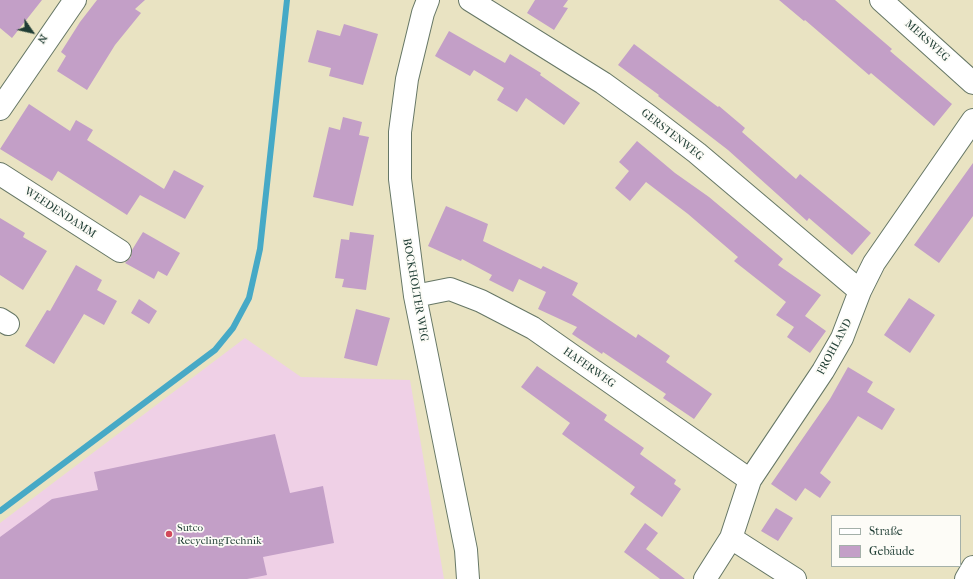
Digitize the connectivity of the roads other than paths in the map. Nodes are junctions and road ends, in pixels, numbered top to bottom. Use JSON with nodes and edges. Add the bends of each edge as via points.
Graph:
{"nodes":[{"id":1,"x":75,"y":0,"type":"edge"},
{"id":2,"x":428,"y":0,"type":"edge"},
{"id":3,"x":470,"y":0,"type":"edge"},
{"id":4,"x":881,"y":0,"type":"edge"},
{"id":5,"x":973,"y":82,"type":"edge"},
{"id":6,"x":0,"y":109,"type":"edge"},
{"id":7,"x":973,"y":120,"type":"edge"},
{"id":8,"x":0,"y":174,"type":"edge"},
{"id":9,"x":120,"y":251,"type":"dead end"},
{"id":10,"x":860,"y":291,"type":"junction"},
{"id":11,"x":415,"y":296,"type":"junction"},
{"id":12,"x":750,"y":480,"type":"junction"},
{"id":13,"x":731,"y":538,"type":"junction"},
{"id":14,"x":973,"y":567,"type":"edge"},
{"id":15,"x":468,"y":579,"type":"edge"},
{"id":16,"x":705,"y":579,"type":"edge"},
{"id":17,"x":795,"y":579,"type":"edge"},
{"id":18,"x":966,"y":579,"type":"edge"}],
"edges":[{"from":1,"to":6,"type":"street"},
{"from":2,"to":11,"type":"street","name":"BOCKHOLTER WEG","via":[[407,79],[400,132],[400,179]]},
{"from":3,"to":10,"type":"street","name":"GERSTENWEG","via":[[603,83],[650,117],[698,153]]},
{"from":4,"to":5,"type":"street","name":"MERSWEG"},
{"from":7,"to":10,"type":"street","name":"FROHLAND","via":[[874,263]]},
{"from":8,"to":9,"type":"street","name":"WEEDENDAMM"},
{"from":10,"to":12,"type":"street","name":"FROHLAND","via":[[842,338],[823,371]]},
{"from":11,"to":12,"type":"street","name":"HAFERWEG","via":[[450,289],[532,328]]},
{"from":11,"to":15,"type":"street","name":"BOCKHOLTER WEG","via":[[466,550]]},
{"from":12,"to":13,"type":"street","name":"FROHLAND"},
{"from":13,"to":16,"type":"street","name":"FROHLAND"},
{"from":13,"to":17,"type":"street"},
{"from":14,"to":18,"type":"street"}]}
